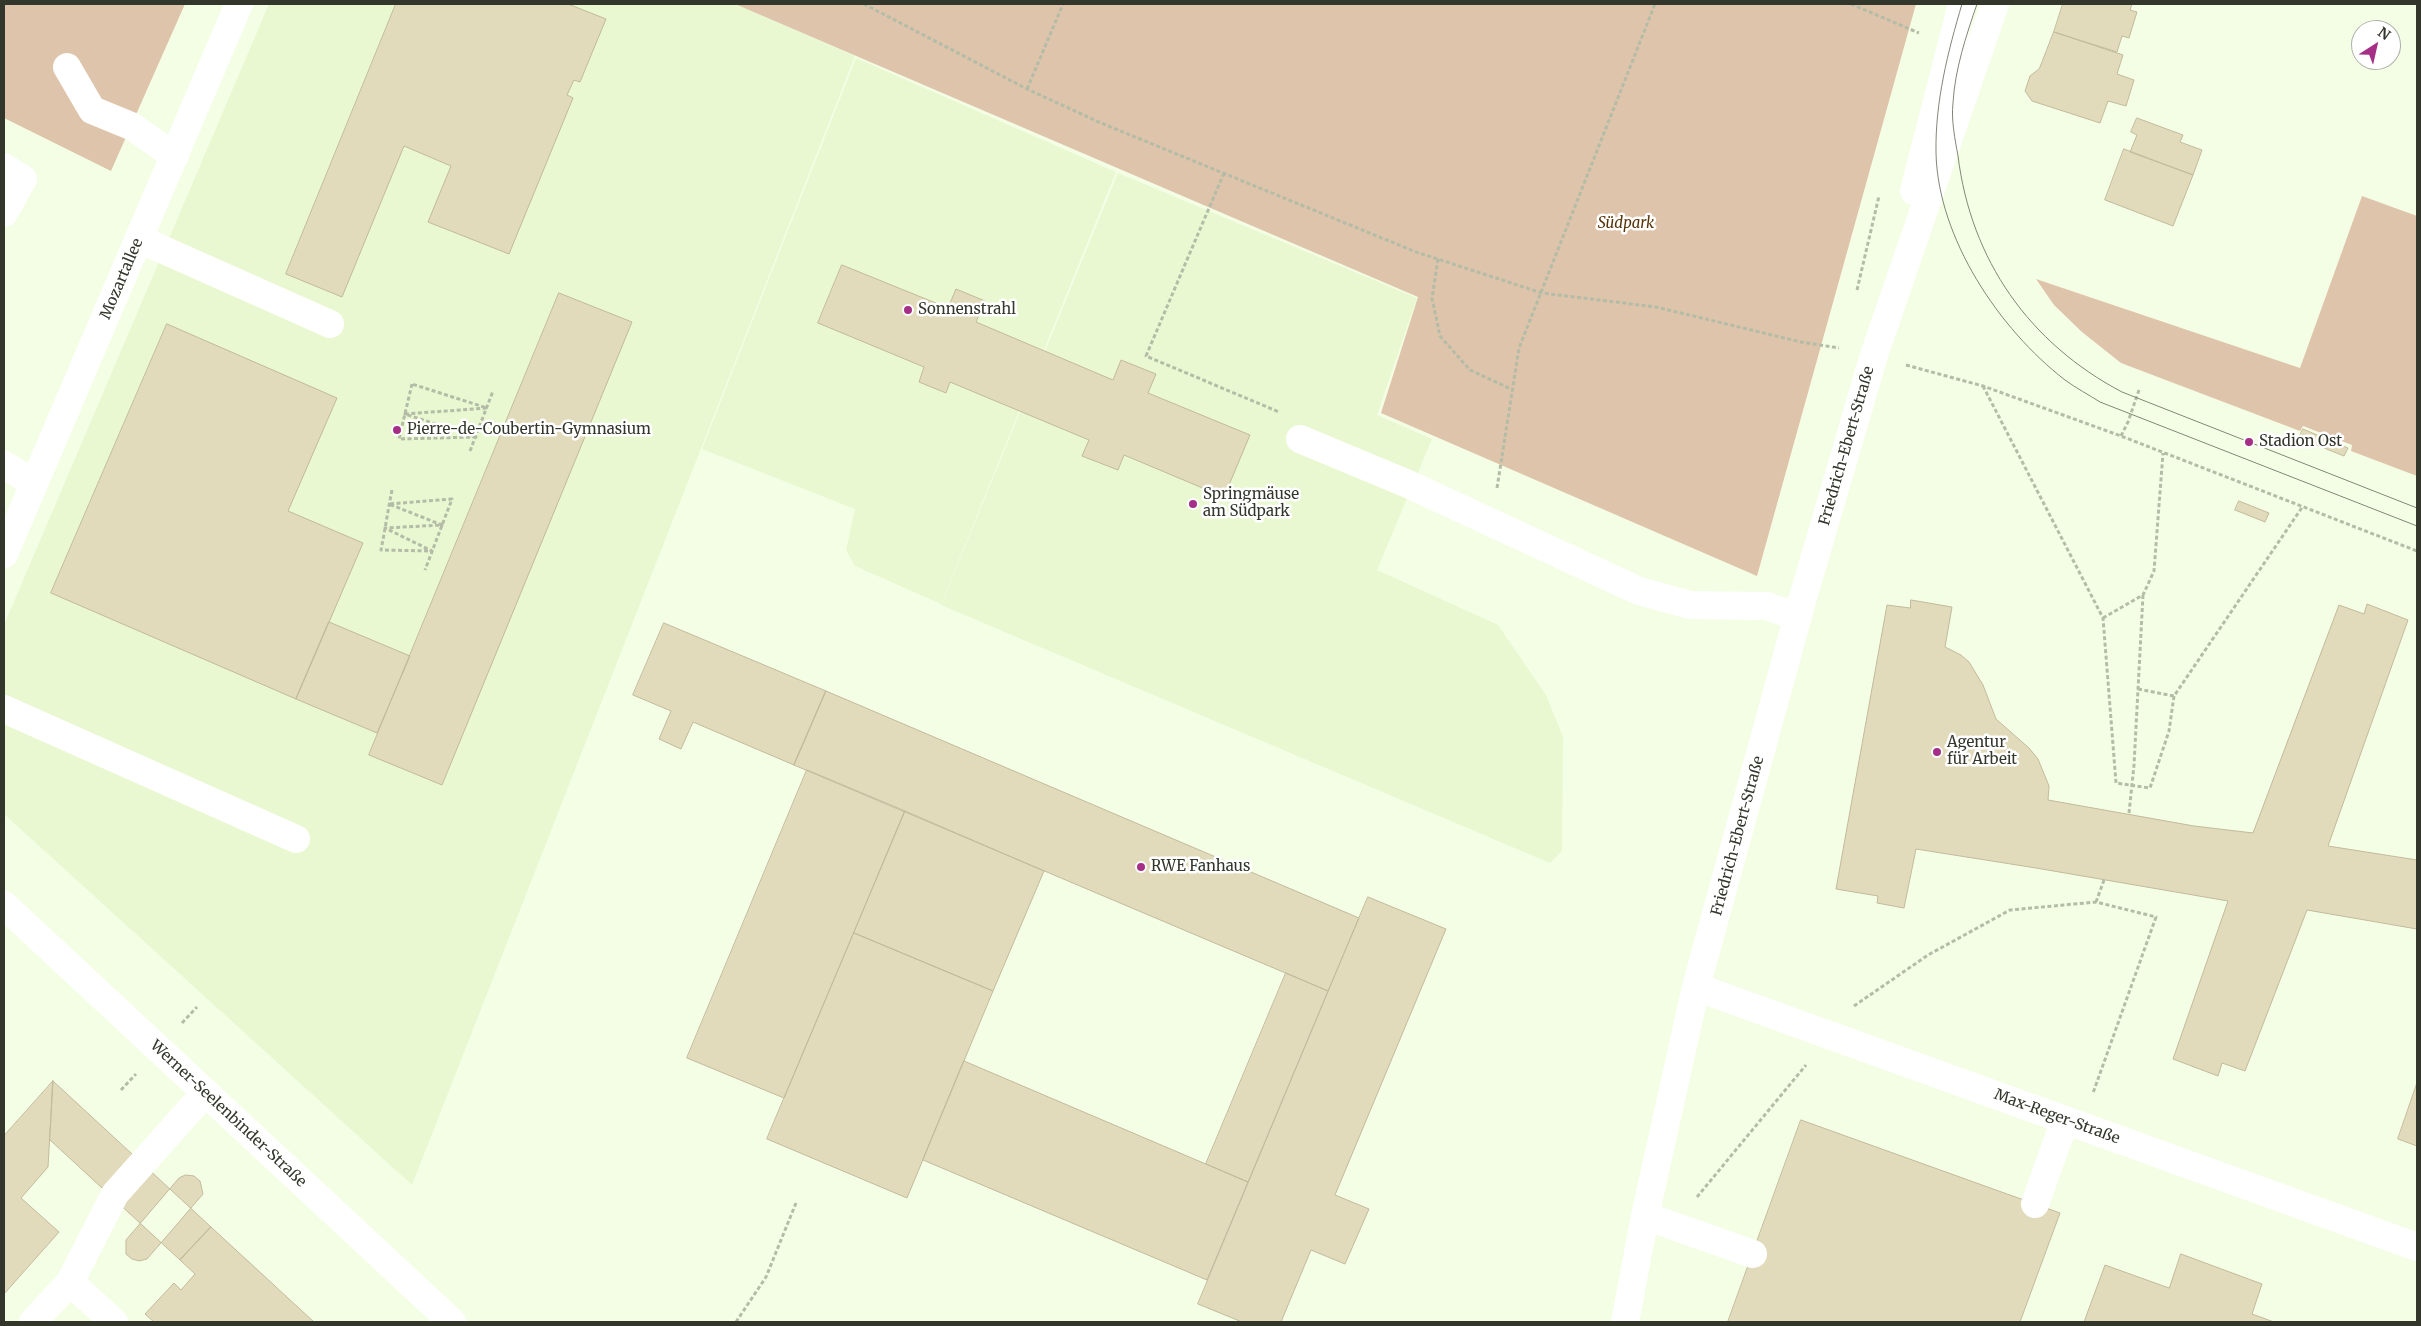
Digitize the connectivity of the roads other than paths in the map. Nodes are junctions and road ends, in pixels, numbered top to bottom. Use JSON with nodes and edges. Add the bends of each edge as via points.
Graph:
{"nodes":[{"id":1,"x":239,"y":4,"type":"edge"},
{"id":2,"x":1962,"y":4,"type":"edge"},
{"id":3,"x":1995,"y":4,"type":"edge"},
{"id":4,"x":67,"y":67,"type":"dead end"},
{"id":5,"x":175,"y":156,"type":"junction"},
{"id":6,"x":4,"y":167,"type":"edge"},
{"id":7,"x":4,"y":213,"type":"edge"},
{"id":8,"x":139,"y":239,"type":"junction"},
{"id":9,"x":330,"y":324,"type":"dead end"},
{"id":10,"x":1874,"y":355,"type":"junction"},
{"id":11,"x":1300,"y":439,"type":"road end"},
{"id":12,"x":4,"y":464,"type":"edge"},
{"id":13,"x":34,"y":483,"type":"junction"},
{"id":14,"x":4,"y":554,"type":"edge"},
{"id":15,"x":1798,"y":617,"type":"junction"},
{"id":16,"x":4,"y":709,"type":"edge"},
{"id":17,"x":296,"y":839,"type":"dead end"},
{"id":18,"x":4,"y":905,"type":"edge"},
{"id":19,"x":1696,"y":987,"type":"junction"},
{"id":20,"x":206,"y":1093,"type":"junction"},
{"id":21,"x":2073,"y":1123,"type":"junction"},
{"id":22,"x":2035,"y":1204,"type":"dead end"},
{"id":23,"x":1645,"y":1216,"type":"junction"},
{"id":24,"x":2417,"y":1247,"type":"edge"},
{"id":25,"x":1753,"y":1254,"type":"dead end"},
{"id":26,"x":70,"y":1282,"type":"junction"},
{"id":27,"x":36,"y":1321,"type":"edge"},
{"id":28,"x":114,"y":1322,"type":"edge"},
{"id":29,"x":452,"y":1322,"type":"edge"},
{"id":30,"x":1626,"y":1322,"type":"edge"}],
"edges":[{"from":1,"to":5,"type":"street","name":"Mozartallee"},
{"from":2,"to":10,"type":"street","name":"Friedrich-Ebert-Straße"},
{"from":3,"to":10,"type":"street","name":"Friedrich-Ebert-Straße"},
{"from":4,"to":5,"type":"street","via":[[92,110],[131,126]]},
{"from":5,"to":8,"type":"street","name":"Mozartallee"},
{"from":6,"to":7,"type":"street","via":[[23,179]]},
{"from":8,"to":9,"type":"street"},
{"from":8,"to":13,"type":"street","name":"Mozartallee"},
{"from":10,"to":15,"type":"street","name":"Friedrich-Ebert-Straße"},
{"from":11,"to":15,"type":"street","via":[[1408,484],[1639,591],[1690,605],[1766,606]]},
{"from":12,"to":13,"type":"street"},
{"from":13,"to":14,"type":"street","name":"Mozartallee"},
{"from":15,"to":19,"type":"street","name":"Friedrich-Ebert-Straße"},
{"from":16,"to":17,"type":"street"},
{"from":18,"to":20,"type":"street","name":"Werner-Seelenbinder-Straße"},
{"from":19,"to":21,"type":"street","name":"Max-Reger-Straße"},
{"from":19,"to":23,"type":"street","name":"Friedrich-Ebert-Straße"},
{"from":20,"to":26,"type":"street","via":[[115,1194]]},
{"from":20,"to":29,"type":"street","name":"Werner-Seelenbinder-Straße"},
{"from":21,"to":22,"type":"street"},
{"from":21,"to":24,"type":"street","name":"Max-Reger-Straße"},
{"from":23,"to":25,"type":"street"},
{"from":23,"to":30,"type":"street","name":"Friedrich-Ebert-Straße"},
{"from":26,"to":27,"type":"street"},
{"from":26,"to":28,"type":"street"}]}
